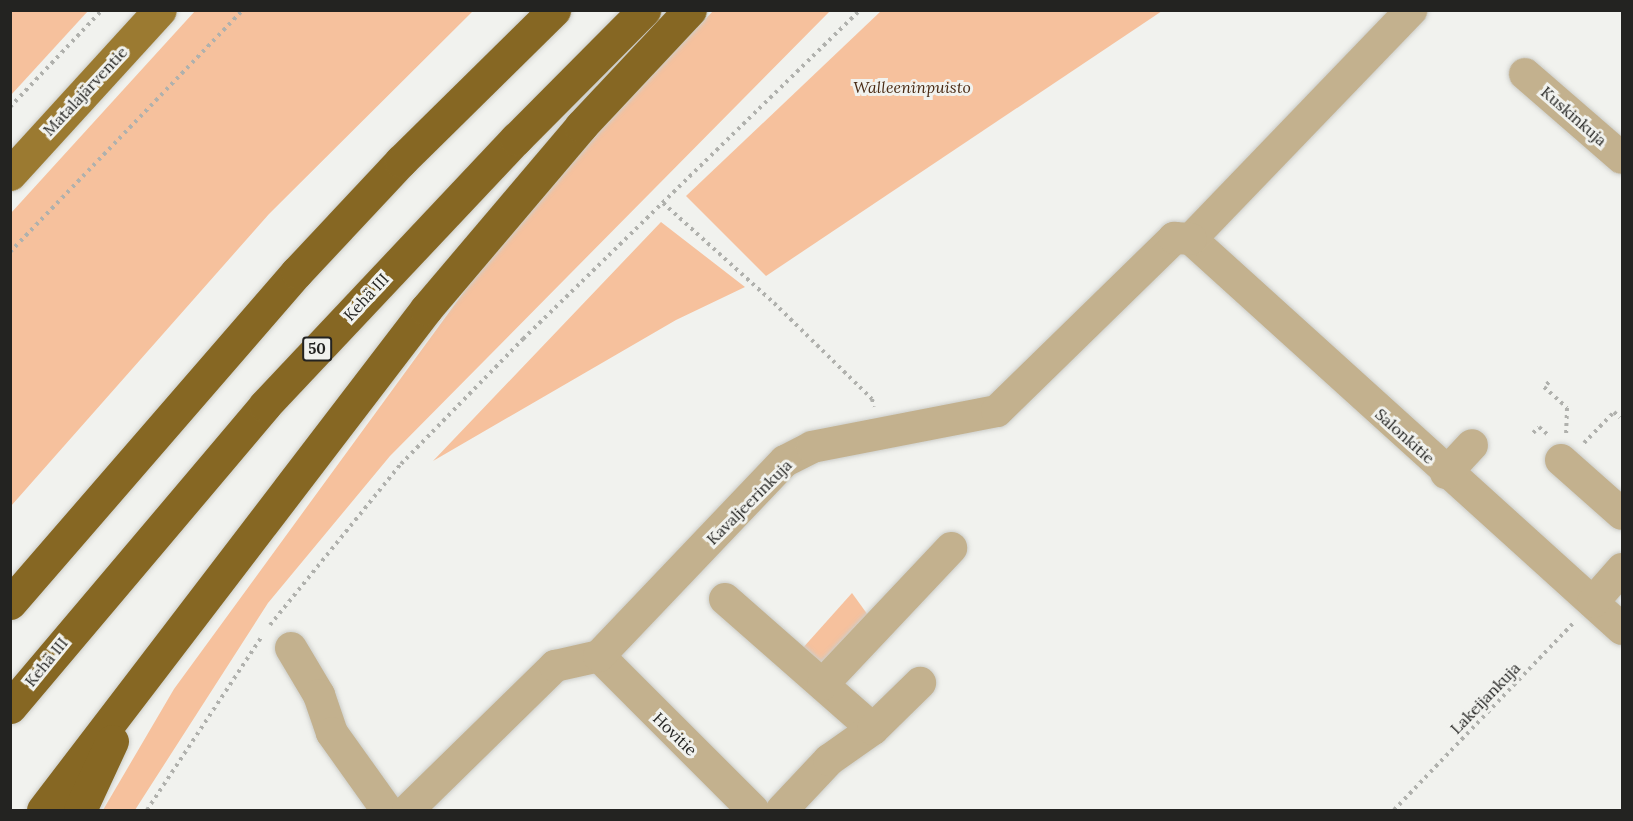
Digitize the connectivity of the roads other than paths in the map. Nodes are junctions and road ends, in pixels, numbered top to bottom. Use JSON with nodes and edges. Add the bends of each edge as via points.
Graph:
{"nodes":[{"id":1,"x":160,"y":10,"type":"edge"},
{"id":2,"x":554,"y":10,"type":"edge"},
{"id":3,"x":644,"y":10,"type":"edge"},
{"id":4,"x":690,"y":10,"type":"edge"},
{"id":5,"x":1411,"y":10,"type":"edge"},
{"id":6,"x":1525,"y":74,"type":"dead end"},
{"id":7,"x":1623,"y":158,"type":"edge"},
{"id":8,"x":10,"y":174,"type":"edge"},
{"id":9,"x":1191,"y":239,"type":"junction"},
{"id":10,"x":1472,"y":445,"type":"dead end"},
{"id":11,"x":1563,"y":461,"type":"road end"},
{"id":12,"x":1446,"y":473,"type":"junction"},
{"id":13,"x":1623,"y":514,"type":"edge"},
{"id":14,"x":951,"y":548,"type":"dead end"},
{"id":15,"x":1623,"y":569,"type":"edge"},
{"id":16,"x":725,"y":599,"type":"dead end"},
{"id":17,"x":11,"y":602,"type":"edge"},
{"id":18,"x":1593,"y":602,"type":"junction"},
{"id":19,"x":1623,"y":629,"type":"edge"},
{"id":20,"x":291,"y":648,"type":"dead end"},
{"id":21,"x":599,"y":656,"type":"junction"},
{"id":22,"x":920,"y":683,"type":"dead end"},
{"id":23,"x":822,"y":684,"type":"junction"},
{"id":24,"x":133,"y":693,"type":"junction"},
{"id":25,"x":10,"y":707,"type":"edge"},
{"id":26,"x":873,"y":729,"type":"junction"},
{"id":27,"x":43,"y":810,"type":"edge"},
{"id":28,"x":80,"y":810,"type":"edge"},
{"id":29,"x":387,"y":810,"type":"edge"},
{"id":30,"x":408,"y":810,"type":"edge"},
{"id":31,"x":753,"y":810,"type":"edge"},
{"id":32,"x":782,"y":810,"type":"edge"}],
"edges":[{"from":1,"to":8,"type":"main road","name":"Matalajärventie"},
{"from":2,"to":17,"type":"highway","via":[[401,161],[297,272]]},
{"from":3,"to":25,"type":"highway","name":"Kehä III","number":"50","via":[[516,139],[265,405]]},
{"from":4,"to":24,"type":"highway","via":[[581,126],[426,309]]},
{"from":5,"to":9,"type":"street"},
{"from":6,"to":7,"type":"street","name":"Kuskinkuja"},
{"from":9,"to":12,"type":"street","name":"Salonkitie"},
{"from":9,"to":21,"type":"street","name":"Kavaljeerinkuja","via":[[1174,238],[997,411],[974,419],[812,447],[785,462]]},
{"from":10,"to":12,"type":"street"},
{"from":11,"to":13,"type":"street"},
{"from":12,"to":18,"type":"street","name":"Salonkitie"},
{"from":14,"to":23,"type":"street"},
{"from":15,"to":18,"type":"street"},
{"from":16,"to":23,"type":"street"},
{"from":18,"to":19,"type":"street","name":"Salonkitie"},
{"from":20,"to":29,"type":"street","via":[[319,695],[332,733]]},
{"from":21,"to":30,"type":"street","via":[[555,666]]},
{"from":21,"to":31,"type":"street","name":"Hovitie"},
{"from":22,"to":26,"type":"street"},
{"from":23,"to":26,"type":"street"},
{"from":24,"to":27,"type":"highway"},
{"from":24,"to":28,"type":"highway"},
{"from":26,"to":32,"type":"street","via":[[828,760]]}]}
